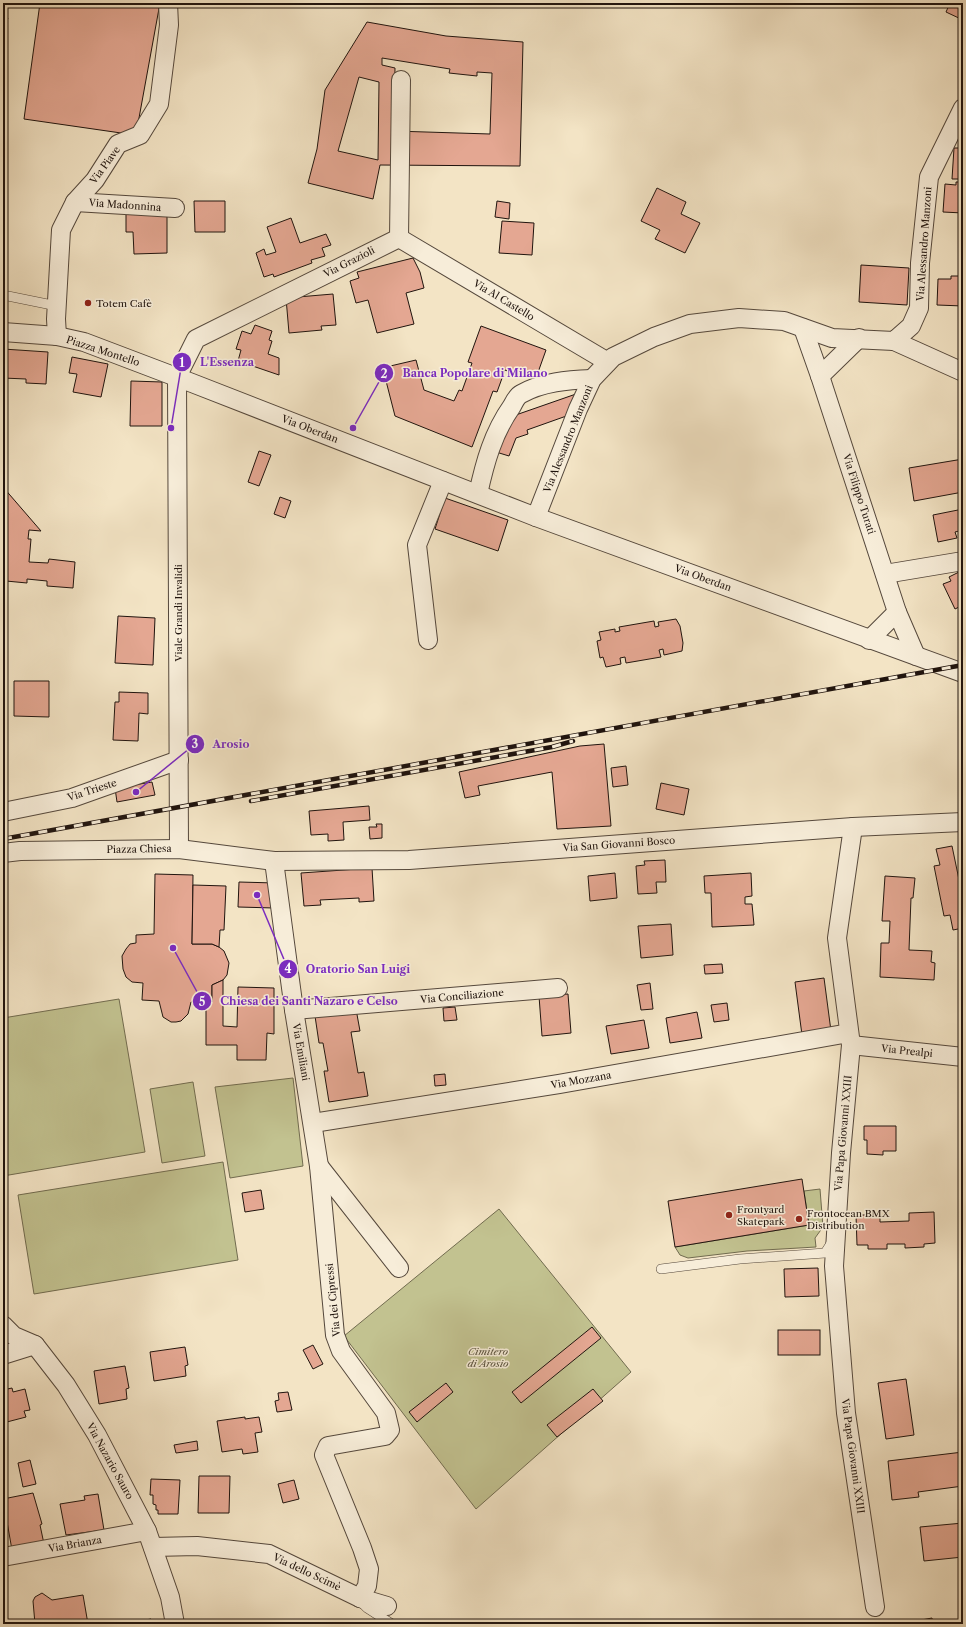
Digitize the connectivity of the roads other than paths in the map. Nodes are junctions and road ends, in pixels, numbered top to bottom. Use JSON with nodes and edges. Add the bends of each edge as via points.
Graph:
{"nodes":[{"id":1,"x":168,"y":3,"type":"edge"},
{"id":2,"x":401,"y":80,"type":"dead end"},
{"id":3,"x":963,"y":108,"type":"edge"},
{"id":4,"x":75,"y":202,"type":"junction"},
{"id":5,"x":174,"y":208,"type":"dead end"},
{"id":6,"x":399,"y":238,"type":"junction"},
{"id":7,"x":3,"y":295,"type":"edge"},
{"id":8,"x":56,"y":306,"type":"junction"},
{"id":9,"x":803,"y":328,"type":"junction"},
{"id":10,"x":3,"y":332,"type":"edge"},
{"id":11,"x":57,"y":336,"type":"junction"},
{"id":12,"x":859,"y":338,"type":"junction"},
{"id":13,"x":894,"y":341,"type":"junction"},
{"id":14,"x":608,"y":362,"type":"junction"},
{"id":15,"x":963,"y":372,"type":"edge"},
{"id":16,"x":820,"y":376,"type":"junction"},
{"id":17,"x":177,"y":377,"type":"junction"},
{"id":18,"x":592,"y":379,"type":"junction"},
{"id":19,"x":444,"y":481,"type":"junction"},
{"id":20,"x":478,"y":494,"type":"junction"},
{"id":21,"x":536,"y":517,"type":"junction"},
{"id":22,"x":963,"y":561,"type":"edge"},
{"id":23,"x":885,"y":574,"type":"junction"},
{"id":24,"x":897,"y":612,"type":"junction"},
{"id":25,"x":428,"y":640,"type":"dead end"},
{"id":26,"x":869,"y":640,"type":"junction"},
{"id":27,"x":916,"y":656,"type":"junction"},
{"id":28,"x":963,"y":673,"type":"edge"},
{"id":29,"x":179,"y":760,"type":"junction"},
{"id":30,"x":3,"y":812,"type":"edge"},
{"id":31,"x":963,"y":822,"type":"edge"},
{"id":32,"x":853,"y":827,"type":"junction"},
{"id":33,"x":179,"y":849,"type":"junction"},
{"id":34,"x":3,"y":853,"type":"edge"},
{"id":35,"x":274,"y":861,"type":"junction"},
{"id":36,"x":558,"y":988,"type":"dead end"},
{"id":37,"x":294,"y":1010,"type":"junction"},
{"id":38,"x":850,"y":1039,"type":"junction"},
{"id":39,"x":963,"y":1057,"type":"edge"},
{"id":40,"x":313,"y":1123,"type":"junction"},
{"id":41,"x":319,"y":1166,"type":"junction"},
{"id":42,"x":836,"y":1234,"type":"junction"},
{"id":43,"x":399,"y":1268,"type":"dead end"},
{"id":44,"x":661,"y":1269,"type":"dead end"},
{"id":45,"x":3,"y":1325,"type":"edge"},
{"id":46,"x":35,"y":1345,"type":"junction"},
{"id":47,"x":3,"y":1355,"type":"edge"},
{"id":48,"x":150,"y":1539,"type":"junction"},
{"id":49,"x":3,"y":1556,"type":"edge"},
{"id":50,"x":360,"y":1598,"type":"junction"},
{"id":51,"x":387,"y":1606,"type":"dead end"},
{"id":52,"x":875,"y":1607,"type":"dead end"},
{"id":53,"x":175,"y":1624,"type":"edge"},
{"id":54,"x":392,"y":1624,"type":"edge"}],
"edges":[{"from":1,"to":4,"type":"street","name":"Via Piave","via":[[169,25],[159,104],[140,135],[118,144],[94,180]]},
{"from":2,"to":6,"type":"street"},
{"from":3,"to":13,"type":"street","name":"Via Alessandro Manzoni","via":[[929,177],[920,263],[919,308],[911,326]]},
{"from":4,"to":5,"type":"street","name":"Via Madonnina"},
{"from":4,"to":8,"type":"street","name":"Via Piave","via":[[61,230]]},
{"from":6,"to":14,"type":"street","name":"Via Al Castello"},
{"from":6,"to":17,"type":"street","name":"Via Grazioli","via":[[196,339]]},
{"from":7,"to":8,"type":"lane"},
{"from":8,"to":11,"type":"street","name":"Via Piave"},
{"from":9,"to":12,"type":"street","name":"Via Alessandro Manzoni","via":[[832,338]]},
{"from":9,"to":14,"type":"street","name":"Via Alessandro Manzoni","via":[[784,321],[739,318],[690,324],[654,337],[613,357]]},
{"from":9,"to":16,"type":"street","name":"Via Filippo Turati"},
{"from":10,"to":11,"type":"street","name":"Piazza Montello"},
{"from":11,"to":17,"type":"street","name":"Piazza Montello","via":[[84,342]]},
{"from":12,"to":13,"type":"street","name":"Via Alessandro Manzoni"},
{"from":12,"to":16,"type":"street"},
{"from":13,"to":15,"type":"street"},
{"from":14,"to":18,"type":"street","name":"Via Alessandro Manzoni"},
{"from":16,"to":23,"type":"street","name":"Via Filippo Turati"},
{"from":17,"to":19,"type":"street","name":"Via Oberdan"},
{"from":17,"to":29,"type":"street","name":"Viale Grandi Invalidi"},
{"from":18,"to":20,"type":"street","via":[[569,380],[542,386],[519,395],[499,424],[484,466]]},
{"from":18,"to":21,"type":"street","name":"Via Alessandro Manzoni"},
{"from":19,"to":20,"type":"street","name":"Via Oberdan"},
{"from":19,"to":25,"type":"street","via":[[417,545]]},
{"from":20,"to":21,"type":"street","name":"Via Oberdan"},
{"from":21,"to":26,"type":"street","name":"Via Oberdan"},
{"from":22,"to":23,"type":"street"},
{"from":23,"to":24,"type":"street","name":"Via Filippo Turati"},
{"from":24,"to":26,"type":"street"},
{"from":24,"to":27,"type":"street","name":"Via Filippo Turati"},
{"from":26,"to":27,"type":"street","name":"Via Oberdan"},
{"from":27,"to":28,"type":"street","name":"Via Oberdan"},
{"from":29,"to":30,"type":"street","name":"Via Trieste","via":[[72,798]]},
{"from":29,"to":33,"type":"street","name":"Viale Grandi Invalidi"},
{"from":31,"to":32,"type":"street","name":"Via San Giovanni Bosco"},
{"from":32,"to":35,"type":"street","name":"Via San Giovanni Bosco","via":[[409,860]]},
{"from":32,"to":38,"type":"street","name":"Via Papa Giovanni XXIII","via":[[836,938]]},
{"from":33,"to":34,"type":"street","name":"Piazza Chiesa"},
{"from":33,"to":35,"type":"street","name":"Piazza Chiesa"},
{"from":35,"to":37,"type":"street","name":"Via Emiliani"},
{"from":36,"to":37,"type":"street","name":"Via Conciliazione"},
{"from":37,"to":40,"type":"street","name":"Via Emiliani"},
{"from":38,"to":39,"type":"street","name":"Via Prealpi"},
{"from":38,"to":40,"type":"street","name":"Via Mozzana"},
{"from":38,"to":42,"type":"street","name":"Via Papa Giovanni XXIII"},
{"from":40,"to":41,"type":"street","name":"Via dei Cipressi"},
{"from":41,"to":43,"type":"street"},
{"from":41,"to":50,"type":"street","name":"Via dei Cipressi","via":[[335,1335],[341,1351],[386,1413],[390,1430],[385,1436],[328,1446],[324,1455],[369,1569],[367,1586]]},
{"from":42,"to":44,"type":"lane","via":[[825,1253],[740,1259]]},
{"from":42,"to":52,"type":"street","name":"Via Papa Giovanni XXIII","via":[[834,1266],[846,1413]]},
{"from":45,"to":46,"type":"street","name":"Via Nazario Sauro","via":[[14,1336]]},
{"from":46,"to":47,"type":"street"},
{"from":46,"to":48,"type":"street","name":"Via Nazario Sauro","via":[[66,1385],[97,1435]]},
{"from":48,"to":49,"type":"street","name":"Via Brianza"},
{"from":48,"to":50,"type":"street","name":"Via dello Scimè","via":[[269,1554]]},
{"from":48,"to":53,"type":"street","name":"Via Nazario Sauro","via":[[170,1597]]},
{"from":50,"to":51,"type":"street","name":"Via dello Scimè"},
{"from":50,"to":54,"type":"lane","via":[[362,1604]]}]}
